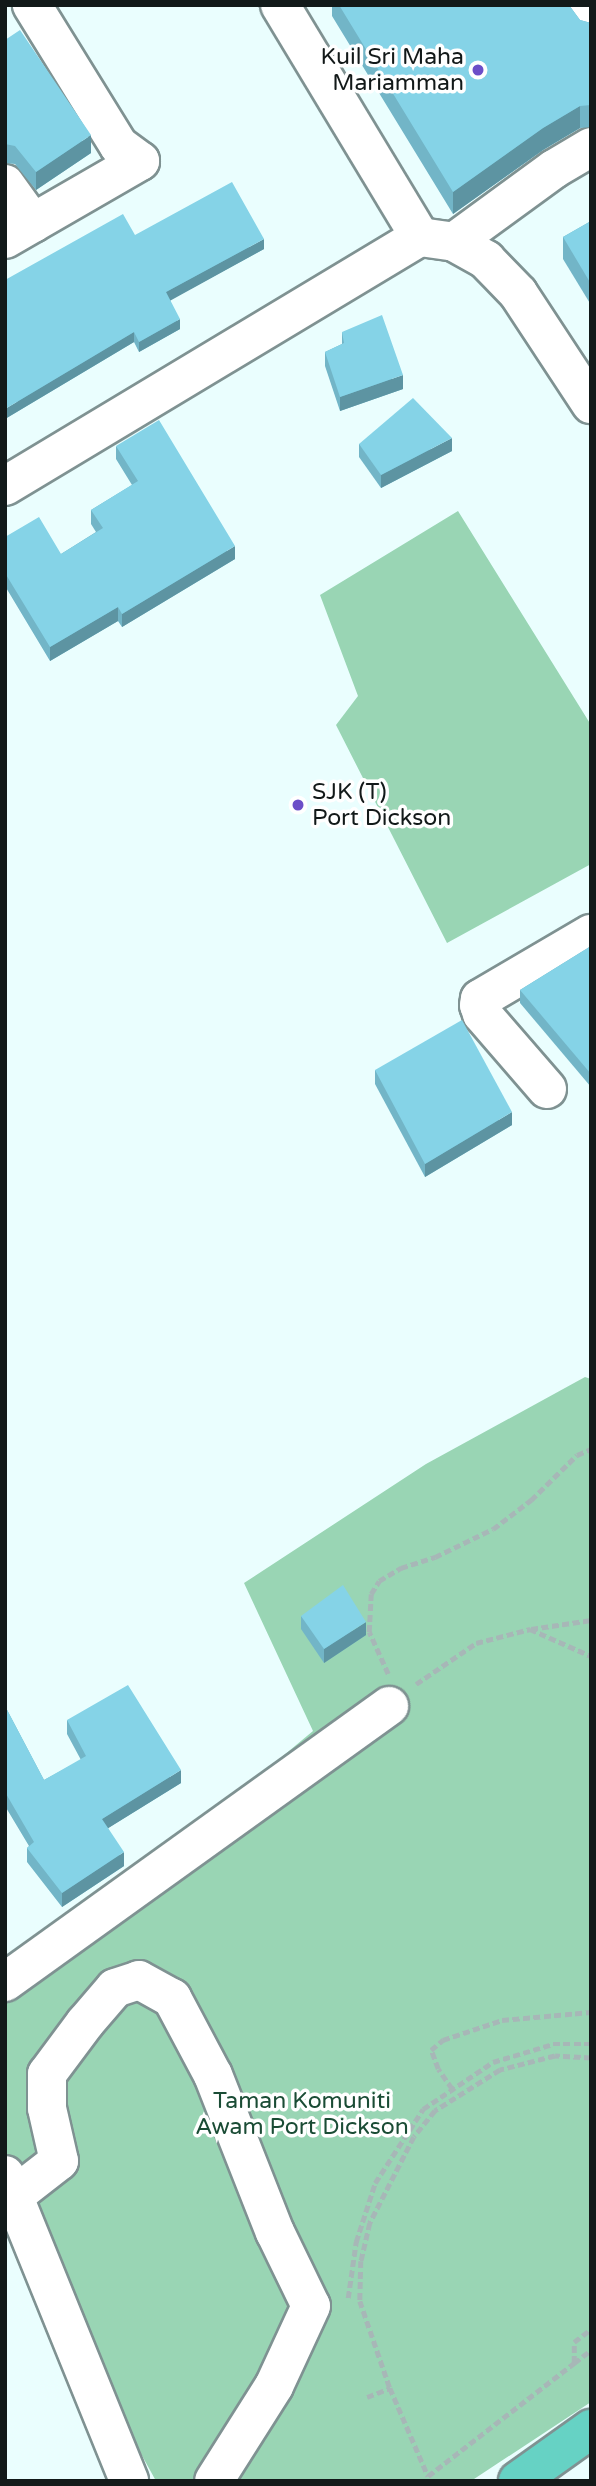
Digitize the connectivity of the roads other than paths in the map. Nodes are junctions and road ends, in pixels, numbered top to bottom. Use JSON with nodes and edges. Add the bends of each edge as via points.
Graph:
{"nodes":[{"id":1,"x":21,"y":5,"type":"edge"},
{"id":2,"x":33,"y":5,"type":"edge"},
{"id":3,"x":280,"y":5,"type":"edge"},
{"id":4,"x":580,"y":5,"type":"edge"},
{"id":5,"x":5,"y":14,"type":"edge"},
{"id":6,"x":591,"y":23,"type":"edge"},
{"id":7,"x":591,"y":147,"type":"edge"},
{"id":8,"x":5,"y":184,"type":"edge"},
{"id":9,"x":19,"y":231,"type":"edge"},
{"id":10,"x":437,"y":239,"type":"junction"},
{"id":11,"x":591,"y":404,"type":"edge"},
{"id":12,"x":5,"y":486,"type":"edge"},
{"id":13,"x":591,"y":934,"type":"edge"},
{"id":14,"x":547,"y":1089,"type":"dead end"},
{"id":15,"x":398,"y":1691,"type":"road end"},
{"id":16,"x":5,"y":1982,"type":"edge"},
{"id":17,"x":10,"y":2186,"type":"edge"},
{"id":18,"x":591,"y":2429,"type":"edge"},
{"id":19,"x":129,"y":2481,"type":"edge"},
{"id":20,"x":214,"y":2481,"type":"edge"},
{"id":21,"x":519,"y":2481,"type":"edge"}],
"edges":[{"from":1,"to":5,"type":"street"},
{"from":2,"to":9,"type":"street","via":[[120,146],[140,161]]},
{"from":3,"to":10,"type":"street"},
{"from":4,"to":6,"type":"street"},
{"from":7,"to":10,"type":"street"},
{"from":8,"to":9,"type":"street"},
{"from":10,"to":11,"type":"street","via":[[486,260],[518,293]]},
{"from":10,"to":12,"type":"street"},
{"from":13,"to":14,"type":"street","via":[[480,999],[482,1014]]},
{"from":15,"to":16,"type":"street"},
{"from":17,"to":19,"type":"street"},
{"from":17,"to":20,"type":"street","via":[[59,2161],[47,2108],[47,2074],[85,2023],[116,1988],[139,1980],[172,1998],[213,2075],[275,2232],[311,2306],[274,2386]]},
{"from":18,"to":21,"type":"main road"}]}
